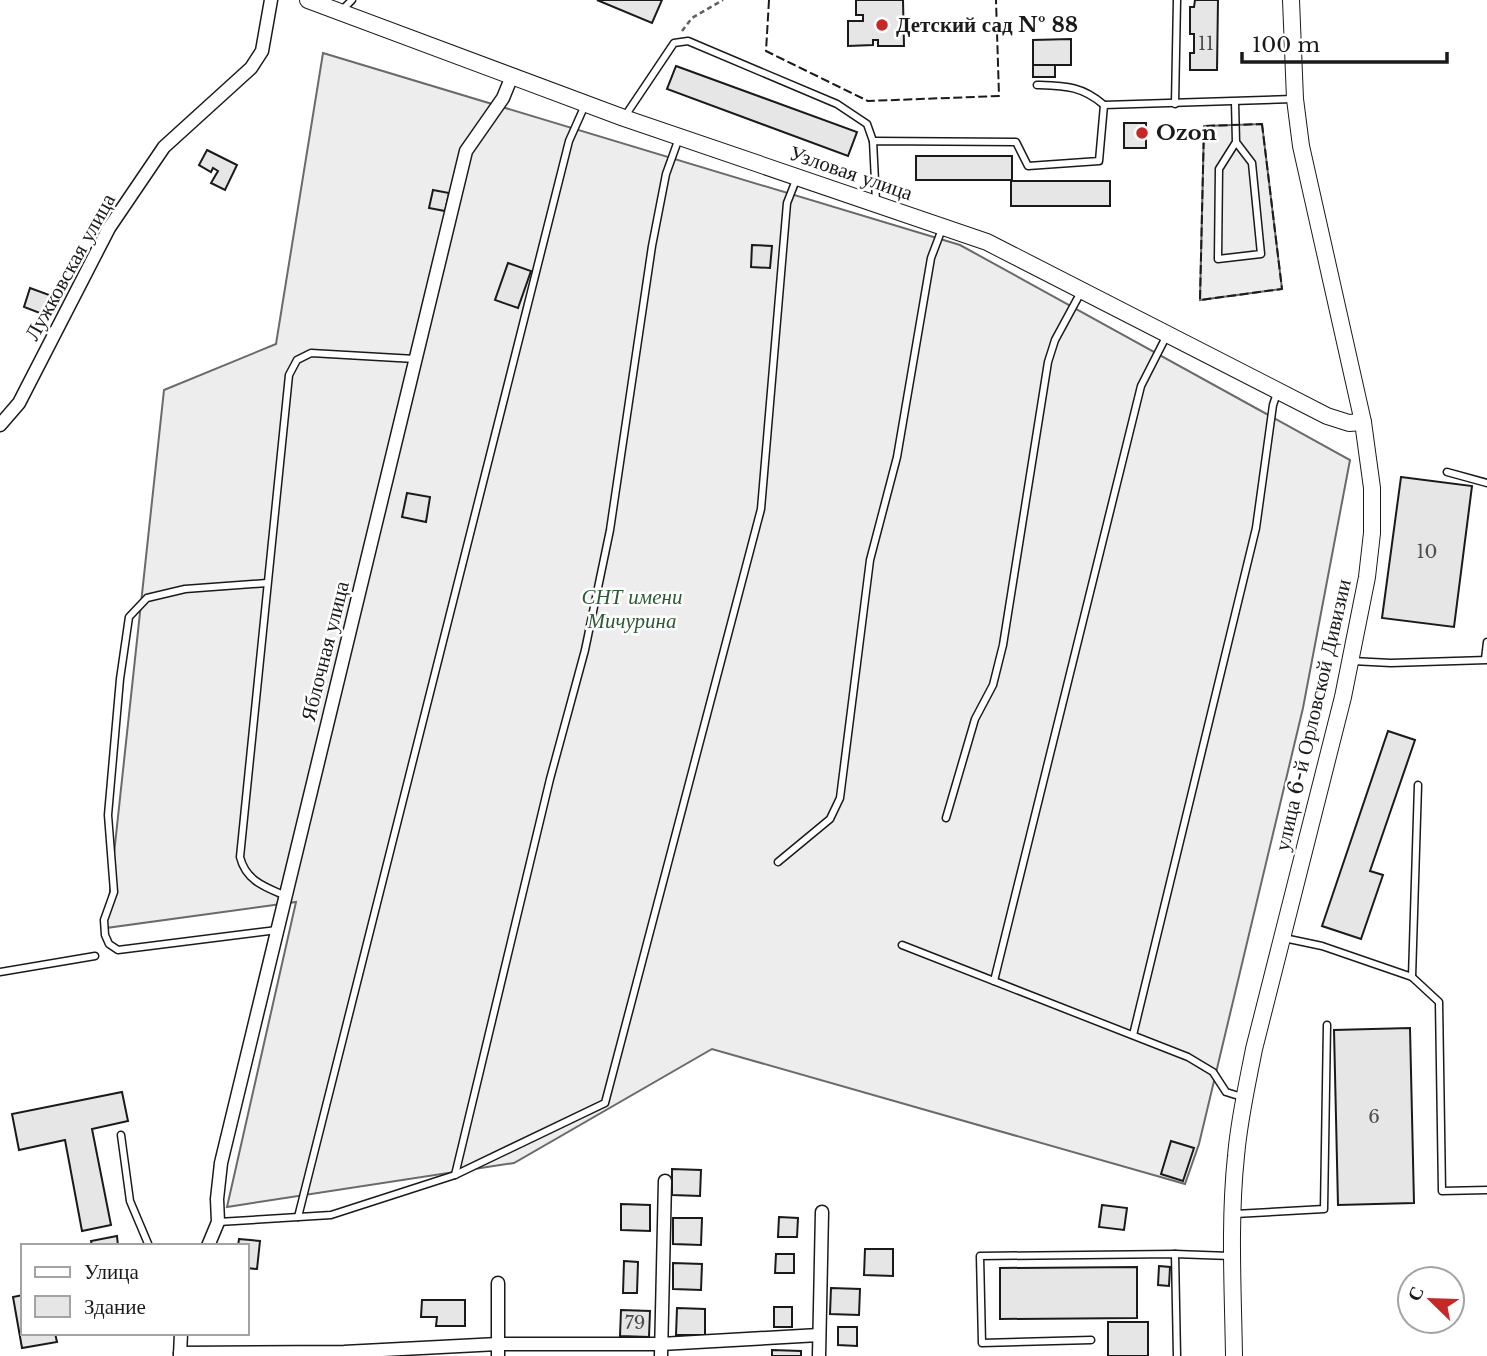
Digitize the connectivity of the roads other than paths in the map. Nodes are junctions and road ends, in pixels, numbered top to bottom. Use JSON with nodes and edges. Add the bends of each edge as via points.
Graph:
{"nodes":[{"id":1,"x":271,"y":0,"type":"edge"},
{"id":2,"x":308,"y":0,"type":"edge"},
{"id":3,"x":352,"y":0,"type":"edge"},
{"id":4,"x":1177,"y":0,"type":"edge"},
{"id":5,"x":1291,"y":0,"type":"edge"},
{"id":6,"x":340,"y":12,"type":"junction"},
{"id":7,"x":512,"y":76,"type":"junction"},
{"id":8,"x":1037,"y":85,"type":"dead end"},
{"id":9,"x":1295,"y":99,"type":"junction"},
{"id":10,"x":1235,"y":102,"type":"junction"},
{"id":11,"x":586,"y":103,"type":"junction"},
{"id":12,"x":1175,"y":104,"type":"junction"},
{"id":13,"x":1104,"y":105,"type":"junction"},
{"id":14,"x":624,"y":118,"type":"junction"},
{"id":15,"x":680,"y":137,"type":"junction"},
{"id":16,"x":873,"y":141,"type":"junction"},
{"id":17,"x":1236,"y":142,"type":"junction"},
{"id":18,"x":797,"y":176,"type":"junction"},
{"id":19,"x":876,"y":203,"type":"junction"},
{"id":20,"x":943,"y":227,"type":"junction"},
{"id":21,"x":1082,"y":291,"type":"junction"},
{"id":22,"x":1167,"y":335,"type":"junction"},
{"id":23,"x":415,"y":359,"type":"junction"},
{"id":24,"x":1277,"y":391,"type":"junction"},
{"id":25,"x":1363,"y":422,"type":"junction"},
{"id":26,"x":0,"y":425,"type":"edge"},
{"id":27,"x":1447,"y":472,"type":"dead end"},
{"id":28,"x":1487,"y":483,"type":"edge"},
{"id":29,"x":267,"y":583,"type":"junction"},
{"id":30,"x":1487,"y":642,"type":"edge"},
{"id":31,"x":1486,"y":660,"type":"edge"},
{"id":32,"x":1350,"y":661,"type":"junction"},
{"id":33,"x":1418,"y":785,"type":"dead end"},
{"id":34,"x":946,"y":818,"type":"dead end"},
{"id":35,"x":778,"y":862,"type":"dead end"},
{"id":36,"x":286,"y":896,"type":"junction"},
{"id":37,"x":277,"y":930,"type":"junction"},
{"id":38,"x":1282,"y":938,"type":"junction"},
{"id":39,"x":902,"y":945,"type":"dead end"},
{"id":40,"x":94,"y":957,"type":"dead end"},
{"id":41,"x":0,"y":972,"type":"edge"},
{"id":42,"x":1412,"y":977,"type":"junction"},
{"id":43,"x":994,"y":981,"type":"junction"},
{"id":44,"x":1326,"y":1025,"type":"dead end"},
{"id":45,"x":1133,"y":1035,"type":"junction"},
{"id":46,"x":1244,"y":1098,"type":"junction"},
{"id":47,"x":121,"y":1135,"type":"dead end"},
{"id":48,"x":455,"y":1175,"type":"junction"},
{"id":49,"x":665,"y":1181,"type":"dead end"},
{"id":50,"x":1487,"y":1190,"type":"edge"},
{"id":51,"x":822,"y":1212,"type":"dead end"},
{"id":52,"x":1233,"y":1214,"type":"junction"},
{"id":53,"x":298,"y":1217,"type":"junction"},
{"id":54,"x":218,"y":1222,"type":"junction"},
{"id":55,"x":148,"y":1244,"type":"edge"},
{"id":56,"x":209,"y":1244,"type":"edge"},
{"id":57,"x":1175,"y":1254,"type":"junction"},
{"id":58,"x":1232,"y":1256,"type":"junction"},
{"id":59,"x":498,"y":1283,"type":"dead end"},
{"id":60,"x":181,"y":1335,"type":"edge"},
{"id":61,"x":819,"y":1335,"type":"junction"},
{"id":62,"x":1091,"y":1340,"type":"dead end"},
{"id":63,"x":498,"y":1350,"type":"edge"},
{"id":64,"x":661,"y":1350,"type":"edge"},
{"id":65,"x":180,"y":1354,"type":"edge"},
{"id":66,"x":344,"y":1354,"type":"edge"},
{"id":67,"x":819,"y":1356,"type":"edge"},
{"id":68,"x":1177,"y":1356,"type":"edge"},
{"id":69,"x":1234,"y":1356,"type":"edge"}],
"edges":[{"from":1,"to":26,"type":"street","name":"Лужковская улица","via":[[262,51],[251,68],[164,147],[109,228],[19,403]]},
{"from":2,"to":6,"type":"street","name":"Узловая улица"},
{"from":3,"to":6,"type":"lane"},
{"from":4,"to":12,"type":"lane"},
{"from":5,"to":9,"type":"street","name":"улица 6-й Орловской Дивизии"},
{"from":6,"to":7,"type":"street","name":"Узловая улица"},
{"from":7,"to":11,"type":"street","name":"Узловая улица"},
{"from":7,"to":23,"type":"street","name":"Яблочная улица","via":[[503,98],[466,150]]},
{"from":8,"to":13,"type":"lane","via":[[1088,91]]},
{"from":9,"to":10,"type":"lane"},
{"from":9,"to":25,"type":"street","name":"улица 6-й Орловской Дивизии","via":[[1301,146]]},
{"from":10,"to":12,"type":"lane"},
{"from":10,"to":17,"type":"lane"},
{"from":11,"to":14,"type":"street","name":"Узловая улица"},
{"from":11,"to":53,"type":"lane","via":[[569,141]]},
{"from":12,"to":13,"type":"lane"},
{"from":13,"to":16,"type":"lane","via":[[1099,161],[1028,166],[1016,142]]},
{"from":14,"to":15,"type":"street","name":"Узловая улица"},
{"from":14,"to":16,"type":"lane","via":[[674,43],[688,41],[837,104],[867,124]]},
{"from":15,"to":18,"type":"street","name":"Узловая улица"},
{"from":15,"to":48,"type":"lane","via":[[666,174],[652,246],[610,530],[585,650]]},
{"from":16,"to":19,"type":"lane"},
{"from":17,"to":17,"type":"lane","via":[[1252,163],[1261,254],[1218,259],[1219,169]]},
{"from":18,"to":19,"type":"street","name":"Узловая улица"},
{"from":18,"to":48,"type":"lane","via":[[788,203],[761,509],[605,1103]]},
{"from":19,"to":20,"type":"street","name":"Узловая улица"},
{"from":20,"to":21,"type":"street","name":"Узловая улица","via":[[986,242]]},
{"from":20,"to":35,"type":"lane","via":[[931,258],[897,457],[870,560],[840,797],[830,819]]},
{"from":21,"to":22,"type":"street","name":"Узловая улица"},
{"from":21,"to":34,"type":"lane","via":[[1048,362],[1003,645]]},
{"from":22,"to":24,"type":"street","name":"Узловая улица"},
{"from":22,"to":43,"type":"lane","via":[[1141,386]]},
{"from":23,"to":29,"type":"lane","via":[[311,353],[297,360],[289,376]]},
{"from":23,"to":36,"type":"street","name":"Яблочная улица"},
{"from":24,"to":25,"type":"street","name":"Узловая улица","via":[[1339,421]]},
{"from":24,"to":45,"type":"lane","via":[[1256,528]]},
{"from":25,"to":32,"type":"street","name":"улица 6-й Орловской Дивизии","via":[[1372,488],[1372,533]]},
{"from":27,"to":28,"type":"lane"},
{"from":29,"to":36,"type":"lane","via":[[240,857],[243,870],[259,884]]},
{"from":29,"to":37,"type":"lane","via":[[185,589],[147,598],[129,617],[108,815],[114,892],[104,920],[109,944],[118,950]]},
{"from":30,"to":31,"type":"lane"},
{"from":31,"to":32,"type":"lane"},
{"from":32,"to":38,"type":"street","name":"улица 6-й Орловской Дивизии"},
{"from":33,"to":42,"type":"lane"},
{"from":36,"to":37,"type":"street","name":"Яблочная улица"},
{"from":37,"to":54,"type":"street","name":"Яблочная улица","via":[[221,1163]]},
{"from":38,"to":42,"type":"lane","via":[[1322,946]]},
{"from":38,"to":46,"type":"street","name":"улица 6-й Орловской Дивизии"},
{"from":39,"to":43,"type":"lane"},
{"from":40,"to":41,"type":"lane"},
{"from":42,"to":50,"type":"lane","via":[[1439,1002],[1442,1191]]},
{"from":43,"to":45,"type":"lane"},
{"from":44,"to":52,"type":"lane","via":[[1324,1209]]},
{"from":45,"to":46,"type":"lane","via":[[1204,1065],[1226,1092]]},
{"from":46,"to":52,"type":"street","name":"улица 6-й Орловской Дивизии"},
{"from":47,"to":55,"type":"lane","via":[[130,1201]]},
{"from":48,"to":53,"type":"lane","via":[[331,1215]]},
{"from":49,"to":64,"type":"street"},
{"from":51,"to":61,"type":"street"},
{"from":52,"to":58,"type":"street","name":"улица 6-й Орловской Дивизии"},
{"from":53,"to":54,"type":"lane"},
{"from":54,"to":56,"type":"street","name":"Яблочная улица"},
{"from":57,"to":58,"type":"lane"},
{"from":57,"to":62,"type":"lane","via":[[980,1256],[982,1343]]},
{"from":57,"to":68,"type":"lane"},
{"from":58,"to":69,"type":"street","name":"улица 6-й Орловской Дивизии"},
{"from":59,"to":63,"type":"street"},
{"from":60,"to":65,"type":"street"},
{"from":61,"to":64,"type":"street"},
{"from":61,"to":67,"type":"street"},
{"from":63,"to":64,"type":"street"},
{"from":63,"to":66,"type":"street"},
{"from":65,"to":66,"type":"street"}]}
